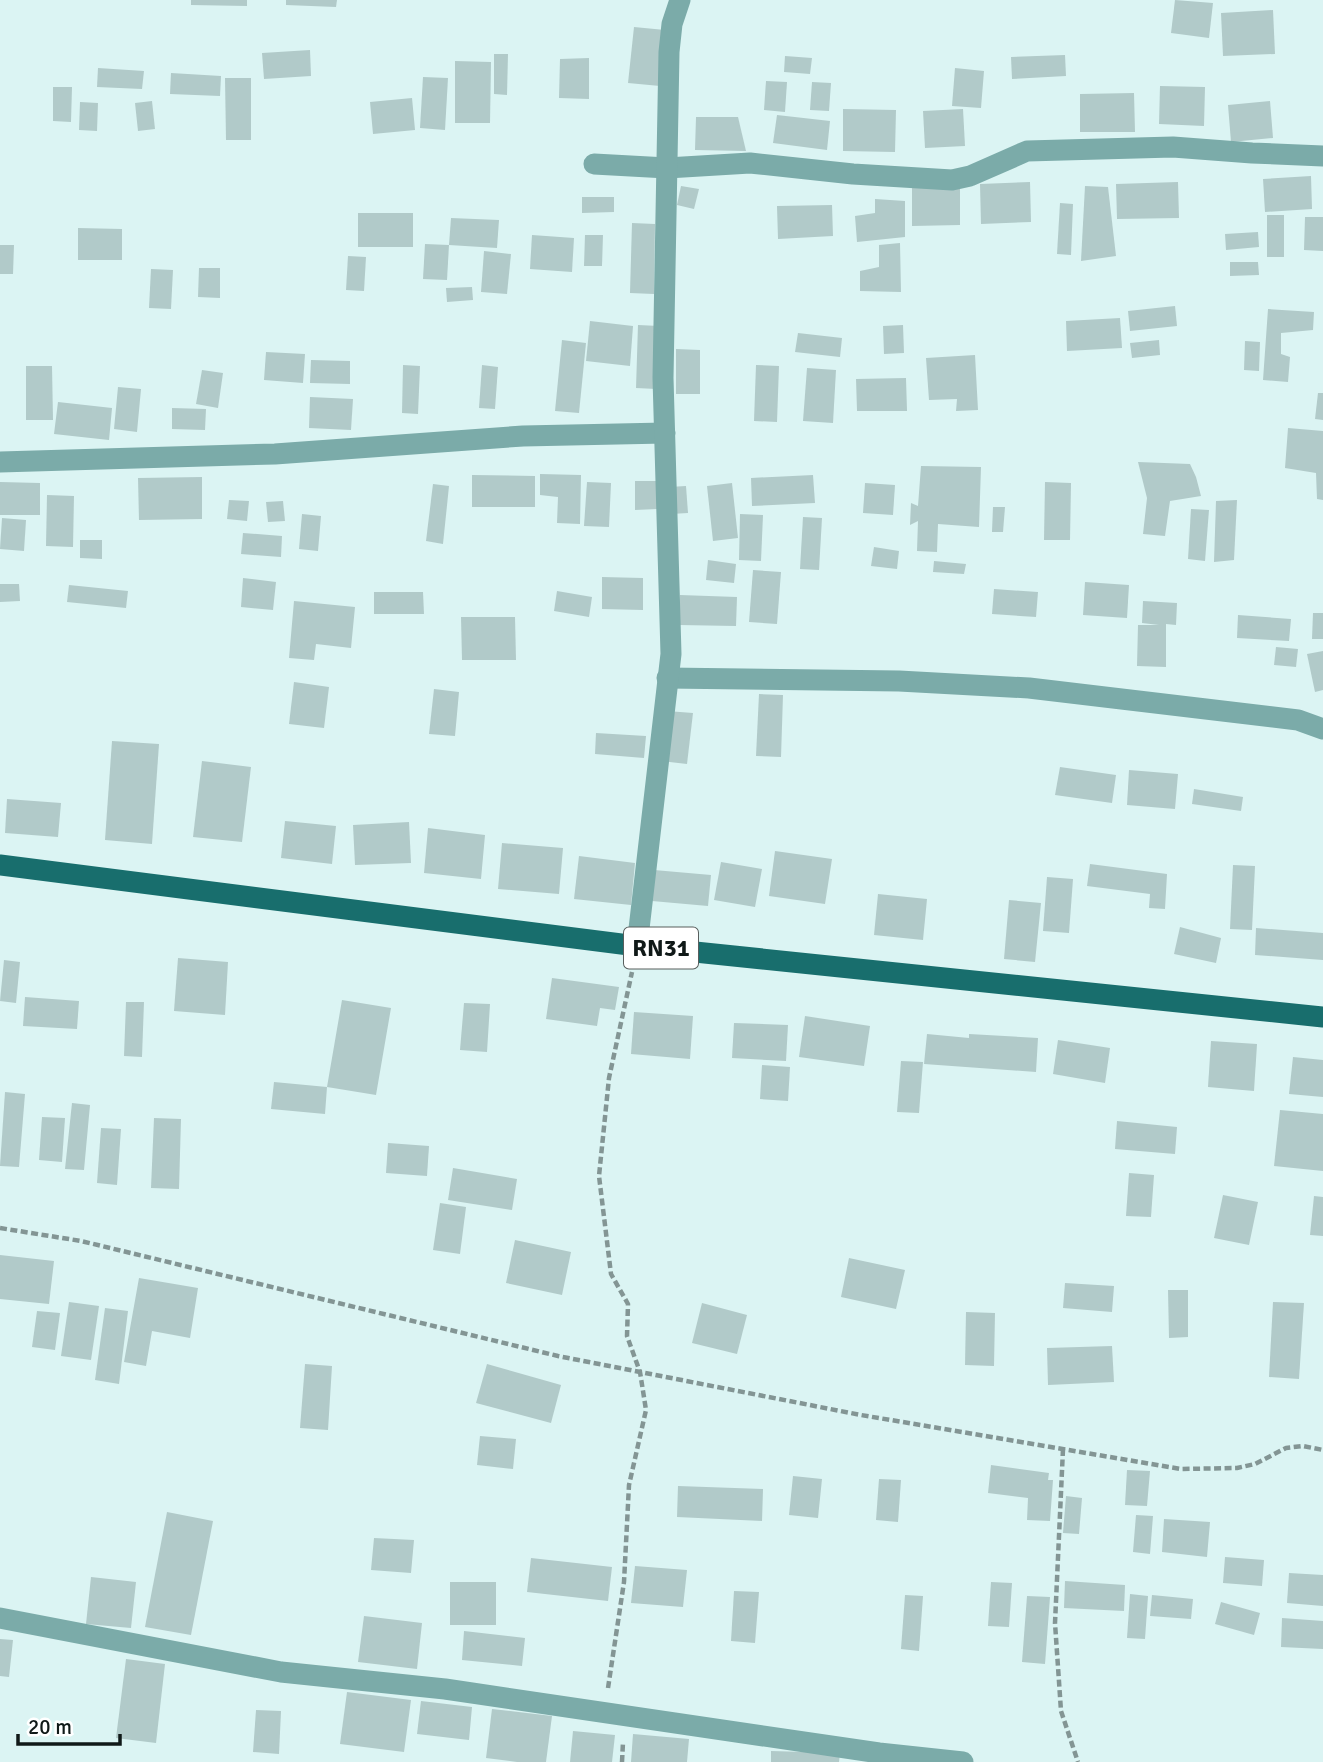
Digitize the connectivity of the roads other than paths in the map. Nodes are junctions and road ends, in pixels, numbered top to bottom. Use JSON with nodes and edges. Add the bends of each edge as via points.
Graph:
{"nodes":[{"id":1,"x":680,"y":0,"type":"edge"},
{"id":2,"x":1323,"y":156,"type":"edge"},
{"id":3,"x":594,"y":164,"type":"dead end"},
{"id":4,"x":667,"y":167,"type":"junction"},
{"id":5,"x":665,"y":433,"type":"junction"},
{"id":6,"x":0,"y":462,"type":"edge"},
{"id":7,"x":667,"y":678,"type":"junction"},
{"id":8,"x":1323,"y":729,"type":"edge"},
{"id":9,"x":0,"y":865,"type":"edge"},
{"id":10,"x":637,"y":946,"type":"junction"},
{"id":11,"x":1323,"y":1017,"type":"edge"},
{"id":12,"x":0,"y":1618,"type":"edge"},
{"id":13,"x":963,"y":1762,"type":"edge"}],
"edges":[{"from":1,"to":4,"type":"street","via":[[669,52]]},
{"from":2,"to":4,"type":"street","via":[[1173,147],[1027,151],[953,180],[750,163]]},
{"from":3,"to":4,"type":"street"},
{"from":4,"to":5,"type":"street"},
{"from":5,"to":6,"type":"street","via":[[523,436],[275,454]]},
{"from":5,"to":7,"type":"street","via":[[671,654]]},
{"from":7,"to":8,"type":"street","via":[[1029,688],[1298,720]]},
{"from":7,"to":10,"type":"street"},
{"from":9,"to":10,"type":"main road","number":"RN31"},
{"from":10,"to":11,"type":"main road","number":"RN31"},
{"from":12,"to":13,"type":"street","via":[[281,1672],[445,1689]]}]}
